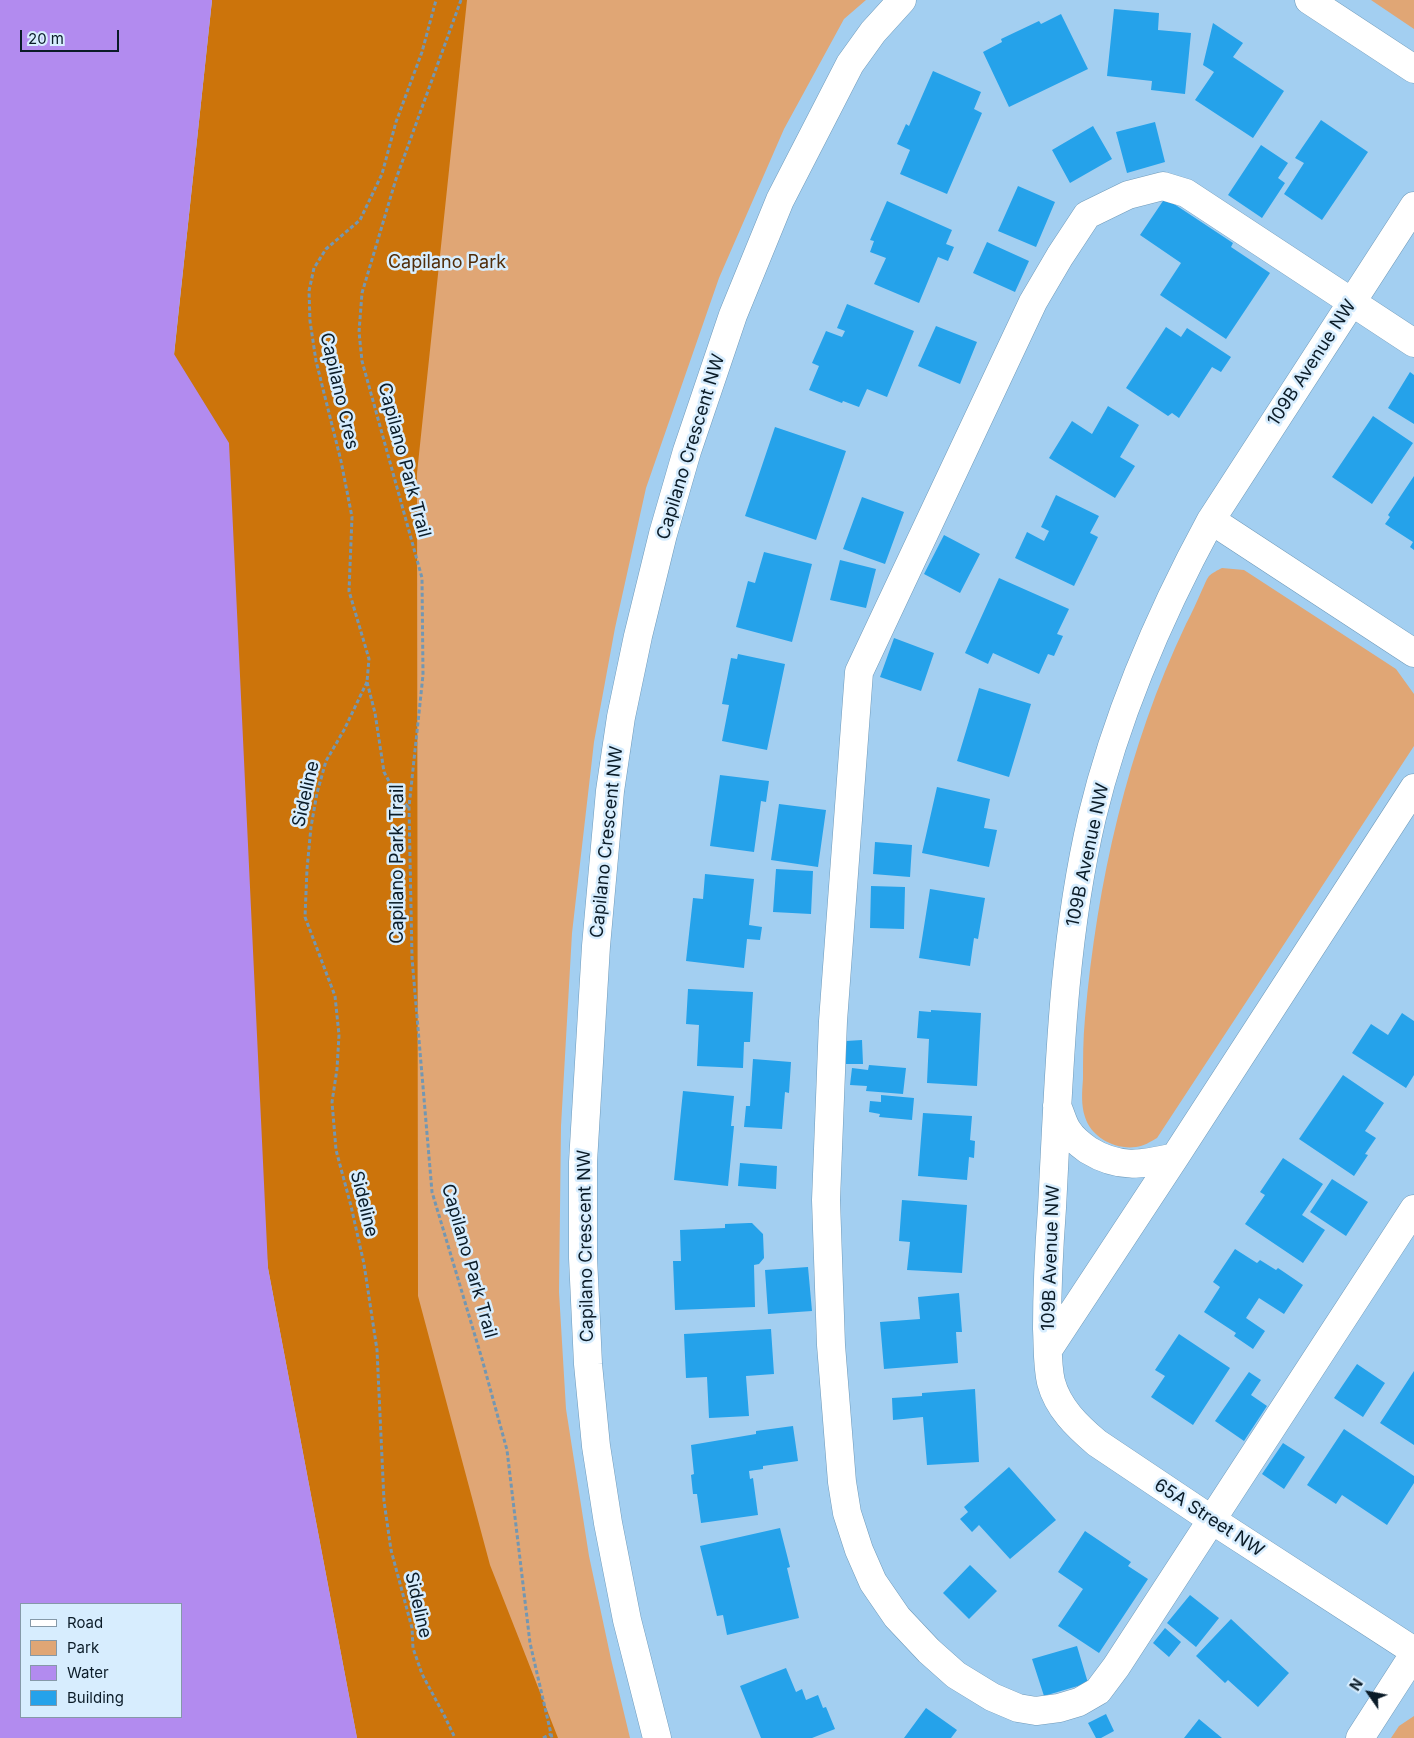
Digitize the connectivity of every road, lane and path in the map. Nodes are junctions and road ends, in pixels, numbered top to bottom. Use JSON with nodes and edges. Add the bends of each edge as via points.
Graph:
{"nodes":[{"id":1,"x":436,"y":0,"type":"edge"},
{"id":2,"x":461,"y":0,"type":"edge"},
{"id":3,"x":902,"y":0,"type":"edge"},
{"id":4,"x":1309,"y":0,"type":"edge"},
{"id":5,"x":1414,"y":69,"type":"edge"},
{"id":6,"x":1414,"y":206,"type":"edge"},
{"id":7,"x":1351,"y":302,"type":"junction"},
{"id":8,"x":1414,"y":343,"type":"edge"},
{"id":9,"x":1210,"y":520,"type":"junction"},
{"id":10,"x":1414,"y":653,"type":"edge"},
{"id":11,"x":367,"y":682,"type":"junction"},
{"id":12,"x":1414,"y":788,"type":"edge"},
{"id":13,"x":409,"y":807,"type":"junction"},
{"id":14,"x":1058,"y":1106,"type":"junction"},
{"id":15,"x":1175,"y":1157,"type":"junction"},
{"id":16,"x":1414,"y":1209,"type":"edge"},
{"id":17,"x":1048,"y":1350,"type":"junction"},
{"id":18,"x":1212,"y":1520,"type":"junction"},
{"id":19,"x":1414,"y":1652,"type":"edge"},
{"id":20,"x":551,"y":1736,"type":"edge"},
{"id":21,"x":455,"y":1738,"type":"edge"},
{"id":22,"x":543,"y":1738,"type":"edge"},
{"id":23,"x":657,"y":1738,"type":"edge"},
{"id":24,"x":1360,"y":1738,"type":"edge"}],
"edges":[{"from":1,"to":11,"type":"path","name":"Capilano Cres","via":[[382,174],[360,220],[326,249],[314,268],[308,291],[316,362],[352,517],[349,591],[369,659]]},
{"from":2,"to":13,"type":"path","name":"Capilano Park Trail","via":[[396,179],[362,292],[359,332],[362,361],[422,578],[423,675]]},
{"from":3,"to":23,"type":"street","name":"Capilano Crescent NW","via":[[850,64],[780,200],[733,315],[663,534],[638,636],[610,792],[596,946],[584,1152],[583,1258],[588,1364],[608,1523],[627,1620]]},
{"from":4,"to":5,"type":"street"},
{"from":6,"to":7,"type":"street","name":"109B Avenue NW"},
{"from":7,"to":8,"type":"street"},
{"from":7,"to":9,"type":"street","name":"109B Avenue NW"},
{"from":7,"to":18,"type":"street","via":[[1186,193],[1163,186],[1128,195],[1087,214],[1034,302],[859,672],[833,1021],[826,1200],[831,1345],[842,1482],[847,1513],[859,1550],[873,1582],[892,1610],[929,1651],[956,1675],[992,1696],[1018,1708],[1036,1711],[1079,1702],[1098,1691]]},
{"from":9,"to":10,"type":"street"},
{"from":9,"to":14,"type":"street","name":"109B Avenue NW","via":[[1184,568],[1133,686],[1092,816],[1066,972]]},
{"from":11,"to":13,"type":"path","name":"Capilano Cres","via":[[384,772],[395,792]]},
{"from":11,"to":21,"type":"path","name":"Sideline","via":[[326,761],[317,794],[306,869],[305,917],[335,996],[339,1035],[332,1102],[336,1150],[364,1264],[377,1350],[384,1501],[391,1550],[412,1628],[413,1648],[422,1674]]},
{"from":12,"to":15,"type":"street","name":"109B Avenue NW"},
{"from":13,"to":20,"type":"path","name":"Capilano Park Trail","via":[[412,958],[432,1192],[507,1450],[530,1642]]},
{"from":14,"to":15,"type":"street","via":[[1068,1131],[1098,1156],[1122,1164],[1143,1164]]},
{"from":14,"to":17,"type":"street","name":"109B Avenue NW","via":[[1047,1291]]},
{"from":15,"to":17,"type":"street","name":"109B Avenue NW"},
{"from":16,"to":18,"type":"street"},
{"from":17,"to":18,"type":"street","name":"65A Street NW","via":[[1052,1384],[1067,1415],[1097,1443]]},
{"from":18,"to":19,"type":"street","name":"65A Street NW"},
{"from":19,"to":24,"type":"street"},
{"from":20,"to":22,"type":"path"}]}
